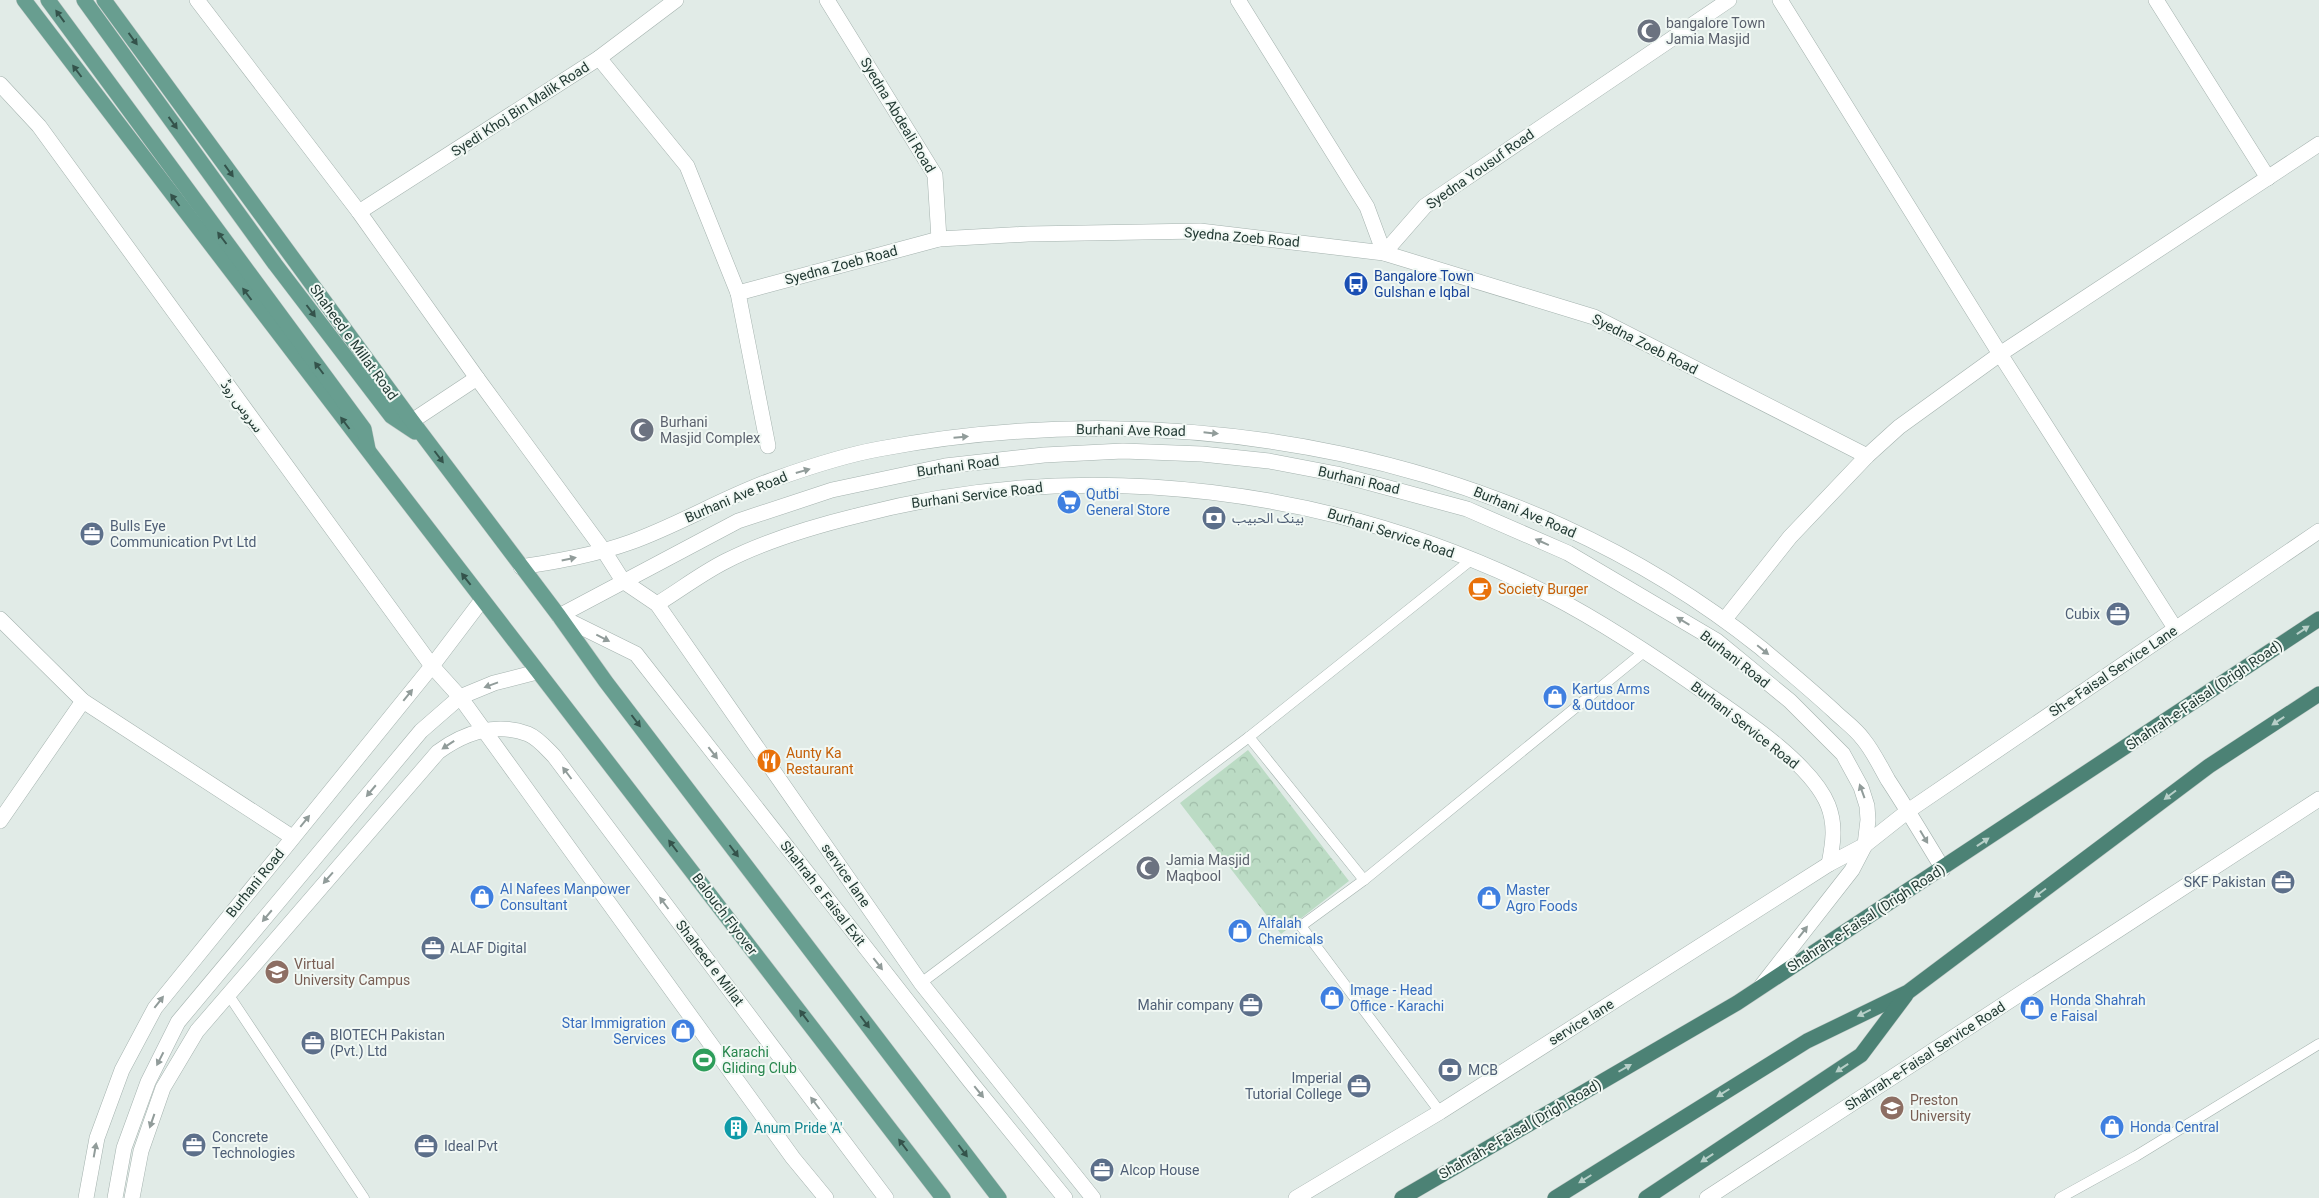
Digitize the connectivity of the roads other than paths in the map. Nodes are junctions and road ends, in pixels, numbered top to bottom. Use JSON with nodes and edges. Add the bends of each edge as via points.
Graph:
{"nodes":[{"id":1,"x":24,"y":0,"type":"edge"},
{"id":2,"x":48,"y":0,"type":"edge"},
{"id":3,"x":84,"y":0,"type":"edge"},
{"id":4,"x":104,"y":0,"type":"edge"},
{"id":5,"x":197,"y":0,"type":"edge"},
{"id":6,"x":676,"y":0,"type":"edge"},
{"id":7,"x":827,"y":0,"type":"edge"},
{"id":8,"x":1238,"y":0,"type":"edge"},
{"id":9,"x":1729,"y":0,"type":"edge"},
{"id":10,"x":1780,"y":0,"type":"edge"},
{"id":11,"x":2156,"y":0,"type":"edge"},
{"id":12,"x":599,"y":58,"type":"junction"},
{"id":13,"x":2,"y":94,"type":"edge"},
{"id":14,"x":2319,"y":144,"type":"edge"},
{"id":15,"x":2268,"y":178,"type":"junction"},
{"id":16,"x":359,"y":212,"type":"junction"},
{"id":17,"x":939,"y":239,"type":"junction"},
{"id":18,"x":1384,"y":253,"type":"junction"},
{"id":19,"x":738,"y":293,"type":"junction"},
{"id":20,"x":2000,"y":354,"type":"junction"},
{"id":21,"x":477,"y":378,"type":"junction"},
{"id":22,"x":412,"y":421,"type":"junction"},
{"id":23,"x":423,"y":436,"type":"junction"},
{"id":24,"x":768,"y":446,"type":"dead end"},
{"id":25,"x":369,"y":454,"type":"junction"},
{"id":26,"x":1867,"y":456,"type":"junction"},
{"id":27,"x":2319,"y":531,"type":"edge"},
{"id":28,"x":604,"y":551,"type":"junction"},
{"id":29,"x":1471,"y":560,"type":"junction"},
{"id":30,"x":521,"y":566,"type":"junction"},
{"id":31,"x":623,"y":582,"type":"junction"},
{"id":32,"x":482,"y":600,"type":"junction"},
{"id":33,"x":657,"y":604,"type":"junction"},
{"id":34,"x":559,"y":616,"type":"junction"},
{"id":35,"x":0,"y":619,"type":"edge"},
{"id":36,"x":1725,"y":619,"type":"junction"},
{"id":37,"x":2319,"y":619,"type":"edge"},
{"id":38,"x":2176,"y":628,"type":"junction"},
{"id":39,"x":1645,"y":651,"type":"junction"},
{"id":40,"x":432,"y":666,"type":"junction"},
{"id":41,"x":537,"y":672,"type":"junction"},
{"id":42,"x":2319,"y":694,"type":"edge"},
{"id":43,"x":460,"y":697,"type":"junction"},
{"id":44,"x":82,"y":701,"type":"junction"},
{"id":45,"x":482,"y":730,"type":"junction"},
{"id":46,"x":1248,"y":737,"type":"junction"},
{"id":47,"x":2319,"y":799,"type":"edge"},
{"id":48,"x":1908,"y":811,"type":"junction"},
{"id":49,"x":0,"y":822,"type":"edge"},
{"id":50,"x":292,"y":837,"type":"junction"},
{"id":51,"x":1864,"y":845,"type":"junction"},
{"id":52,"x":1829,"y":864,"type":"junction"},
{"id":53,"x":1943,"y":869,"type":"junction"},
{"id":54,"x":1364,"y":880,"type":"junction"},
{"id":55,"x":921,"y":983,"type":"junction"},
{"id":56,"x":1762,"y":985,"type":"junction"},
{"id":57,"x":1908,"y":992,"type":"junction"},
{"id":58,"x":228,"y":994,"type":"junction"},
{"id":59,"x":2319,"y":1044,"type":"edge"},
{"id":60,"x":1440,"y":1112,"type":"junction"},
{"id":61,"x":1058,"y":1196,"type":"edge"},
{"id":62,"x":86,"y":1198,"type":"edge"},
{"id":63,"x":115,"y":1198,"type":"edge"},
{"id":64,"x":132,"y":1198,"type":"edge"},
{"id":65,"x":364,"y":1198,"type":"edge"},
{"id":66,"x":826,"y":1198,"type":"edge"},
{"id":67,"x":886,"y":1198,"type":"edge"},
{"id":68,"x":943,"y":1198,"type":"edge"},
{"id":69,"x":999,"y":1198,"type":"edge"},
{"id":70,"x":1094,"y":1198,"type":"edge"},
{"id":71,"x":1296,"y":1198,"type":"edge"},
{"id":72,"x":1402,"y":1198,"type":"edge"},
{"id":73,"x":1555,"y":1198,"type":"edge"},
{"id":74,"x":1646,"y":1198,"type":"edge"},
{"id":75,"x":1707,"y":1198,"type":"edge"},
{"id":76,"x":2060,"y":1198,"type":"edge"}],
"edges":[{"from":25,"to":1,"type":"main road","one_way":true},
{"from":25,"to":2,"type":"main road","one_way":true,"via":[[364,429]]},
{"from":3,"to":23,"type":"main road","one_way":true,"via":[[275,264],[391,416]]},
{"from":4,"to":22,"type":"main road","name":"Shaheed e Millat Road","one_way":true},
{"from":5,"to":16,"type":"street","name":"service lane"},
{"from":6,"to":12,"type":"street"},
{"from":7,"to":17,"type":"street","name":"Syedna Abdeali Road","via":[[935,175]]},
{"from":8,"to":18,"type":"street","via":[[1367,207]]},
{"from":9,"to":18,"type":"street","name":"Syedna Yousuf Road","via":[[1425,206]]},
{"from":10,"to":20,"type":"street"},
{"from":11,"to":15,"type":"street"},
{"from":12,"to":16,"type":"street","name":"Syedi Khoj Bin Malik Road"},
{"from":12,"to":19,"type":"street","name":"Syedi Khoj Bin Malik Road","via":[[687,166]]},
{"from":13,"to":40,"type":"street","name":"سروس روڈ","via":[[39,126]]},
{"from":14,"to":15,"type":"street"},
{"from":15,"to":20,"type":"street"},
{"from":16,"to":21,"type":"street","name":"service lane"},
{"from":17,"to":18,"type":"street","name":"Syedna Zoeb Road","via":[[1200,230]]},
{"from":17,"to":19,"type":"street","name":"Syedna Zoeb Road"},
{"from":18,"to":26,"type":"street","name":"Syedna Zoeb Road","via":[[1594,317]]},
{"from":19,"to":24,"type":"street"},
{"from":20,"to":26,"type":"street","via":[[1899,426]]},
{"from":20,"to":38,"type":"street"},
{"from":21,"to":22,"type":"street"},
{"from":21,"to":28,"type":"street","name":"service lane"},
{"from":22,"to":23,"type":"main road","name":"Shaheed e Millat Road"},
{"from":23,"to":30,"type":"main road","name":"Shaheed e Millat Road","one_way":true},
{"from":32,"to":25,"type":"main road","one_way":true},
{"from":26,"to":36,"type":"street","via":[[1790,537]]},
{"from":27,"to":38,"type":"street","name":"Sh-e-Faisal Service Lane"},
{"from":30,"to":28,"type":"street","name":"Burhani Ave Road","one_way":true},
{"from":28,"to":31,"type":"street","name":"service lane"},
{"from":28,"to":36,"type":"street","name":"Burhani Ave Road","one_way":true,"via":[[777,478],[873,450],[942,439],[1040,430],[1120,427],[1207,432],[1341,454],[1473,489],[1583,536],[1659,577]]},
{"from":29,"to":33,"type":"street","name":"Burhani Service Road","via":[[1331,513],[1265,499],[1203,490],[1044,486],[947,496],[830,522],[725,561]]},
{"from":29,"to":39,"type":"street","name":"Burhani Service Road","via":[[1548,594]]},
{"from":29,"to":46,"type":"lane"},
{"from":30,"to":34,"type":"main road","name":"Shaheed e Millat Road"},
{"from":31,"to":33,"type":"street","name":"service lane"},
{"from":31,"to":34,"type":"street","name":"Burhani Road"},
{"from":51,"to":31,"type":"street","name":"Burhani Road","one_way":true,"via":[[1867,806],[1861,787],[1843,754],[1790,701],[1717,641],[1568,553],[1484,516],[1337,474],[1269,461],[1123,451],[944,466],[860,483],[774,507],[738,521]]},
{"from":32,"to":40,"type":"street","name":"Burhani Road"},
{"from":32,"to":41,"type":"main road","name":"Balouch Flyover"},
{"from":33,"to":55,"type":"street","name":"service lane"},
{"from":34,"to":61,"type":"street","name":"Shahrah e Faisal Exit","one_way":true,"via":[[636,654]]},
{"from":34,"to":69,"type":"main road","name":"Shaheed e Millat Road","one_way":true},
{"from":35,"to":44,"type":"street"},
{"from":36,"to":48,"type":"street","name":"Burhani Road","one_way":true,"via":[[1801,681],[1862,737]]},
{"from":53,"to":37,"type":"highway","name":"Shahrah-e-Faisal (Drigh Road)","one_way":true},
{"from":38,"to":48,"type":"street","name":"Sh-e-Faisal Service Lane"},
{"from":39,"to":52,"type":"street","name":"Burhani Service Road","via":[[1747,723],[1791,758],[1811,779],[1829,807],[1833,825],[1834,842]]},
{"from":39,"to":54,"type":"lane"},
{"from":40,"to":43,"type":"street","name":"سروس روڈ"},
{"from":50,"to":40,"type":"street","name":"Burhani Road","one_way":true},
{"from":41,"to":43,"type":"street","one_way":true,"via":[[494,683]]},
{"from":68,"to":41,"type":"main road","name":"Balouch Flyover","one_way":true},
{"from":42,"to":57,"type":"highway","one_way":true,"via":[[2209,766]]},
{"from":43,"to":45,"type":"street","name":"سروس روڈ"},
{"from":43,"to":63,"type":"street","one_way":true,"via":[[421,731],[178,1022],[148,1082],[124,1148]]},
{"from":44,"to":49,"type":"street"},
{"from":44,"to":50,"type":"street"},
{"from":45,"to":58,"type":"street","one_way":true,"via":[[461,737],[438,752]]},
{"from":45,"to":66,"type":"street","via":[[793,1158]]},
{"from":67,"to":45,"type":"street","name":"Shaheed e Millat","one_way":true,"via":[[554,756],[528,734]]},
{"from":46,"to":54,"type":"lane"},
{"from":46,"to":55,"type":"lane"},
{"from":47,"to":75,"type":"street","name":"Shahrah-e-Faisal Service Road"},
{"from":48,"to":51,"type":"street","name":"Sh-e-Faisal Service Lane"},
{"from":48,"to":53,"type":"street","name":"Burhani Road","one_way":true},
{"from":62,"to":50,"type":"street","name":"Burhani Road","one_way":true,"via":[[97,1138],[122,1070],[154,1008]]},
{"from":51,"to":52,"type":"street","name":"service lane"},
{"from":56,"to":51,"type":"street","name":"Burhani Road","one_way":true,"via":[[1852,870]]},
{"from":52,"to":60,"type":"street","name":"service lane"},
{"from":53,"to":56,"type":"highway","name":"Shahrah-e-Faisal (Drigh Road)"},
{"from":54,"to":60,"type":"lane","via":[[1301,926]]},
{"from":55,"to":70,"type":"street","name":"service lane"},
{"from":72,"to":56,"type":"highway","name":"Shahrah-e-Faisal (Drigh Road)","one_way":true,"via":[[1737,1003]]},
{"from":57,"to":73,"type":"highway","one_way":true,"via":[[1806,1041]]},
{"from":57,"to":74,"type":"highway","one_way":true,"via":[[1860,1055]]},
{"from":58,"to":64,"type":"street","one_way":true,"via":[[197,1031],[163,1088],[141,1151]]},
{"from":58,"to":65,"type":"lane"},
{"from":59,"to":76,"type":"lane","via":[[2136,1156]]},
{"from":60,"to":71,"type":"street","name":"service lane"}]}
